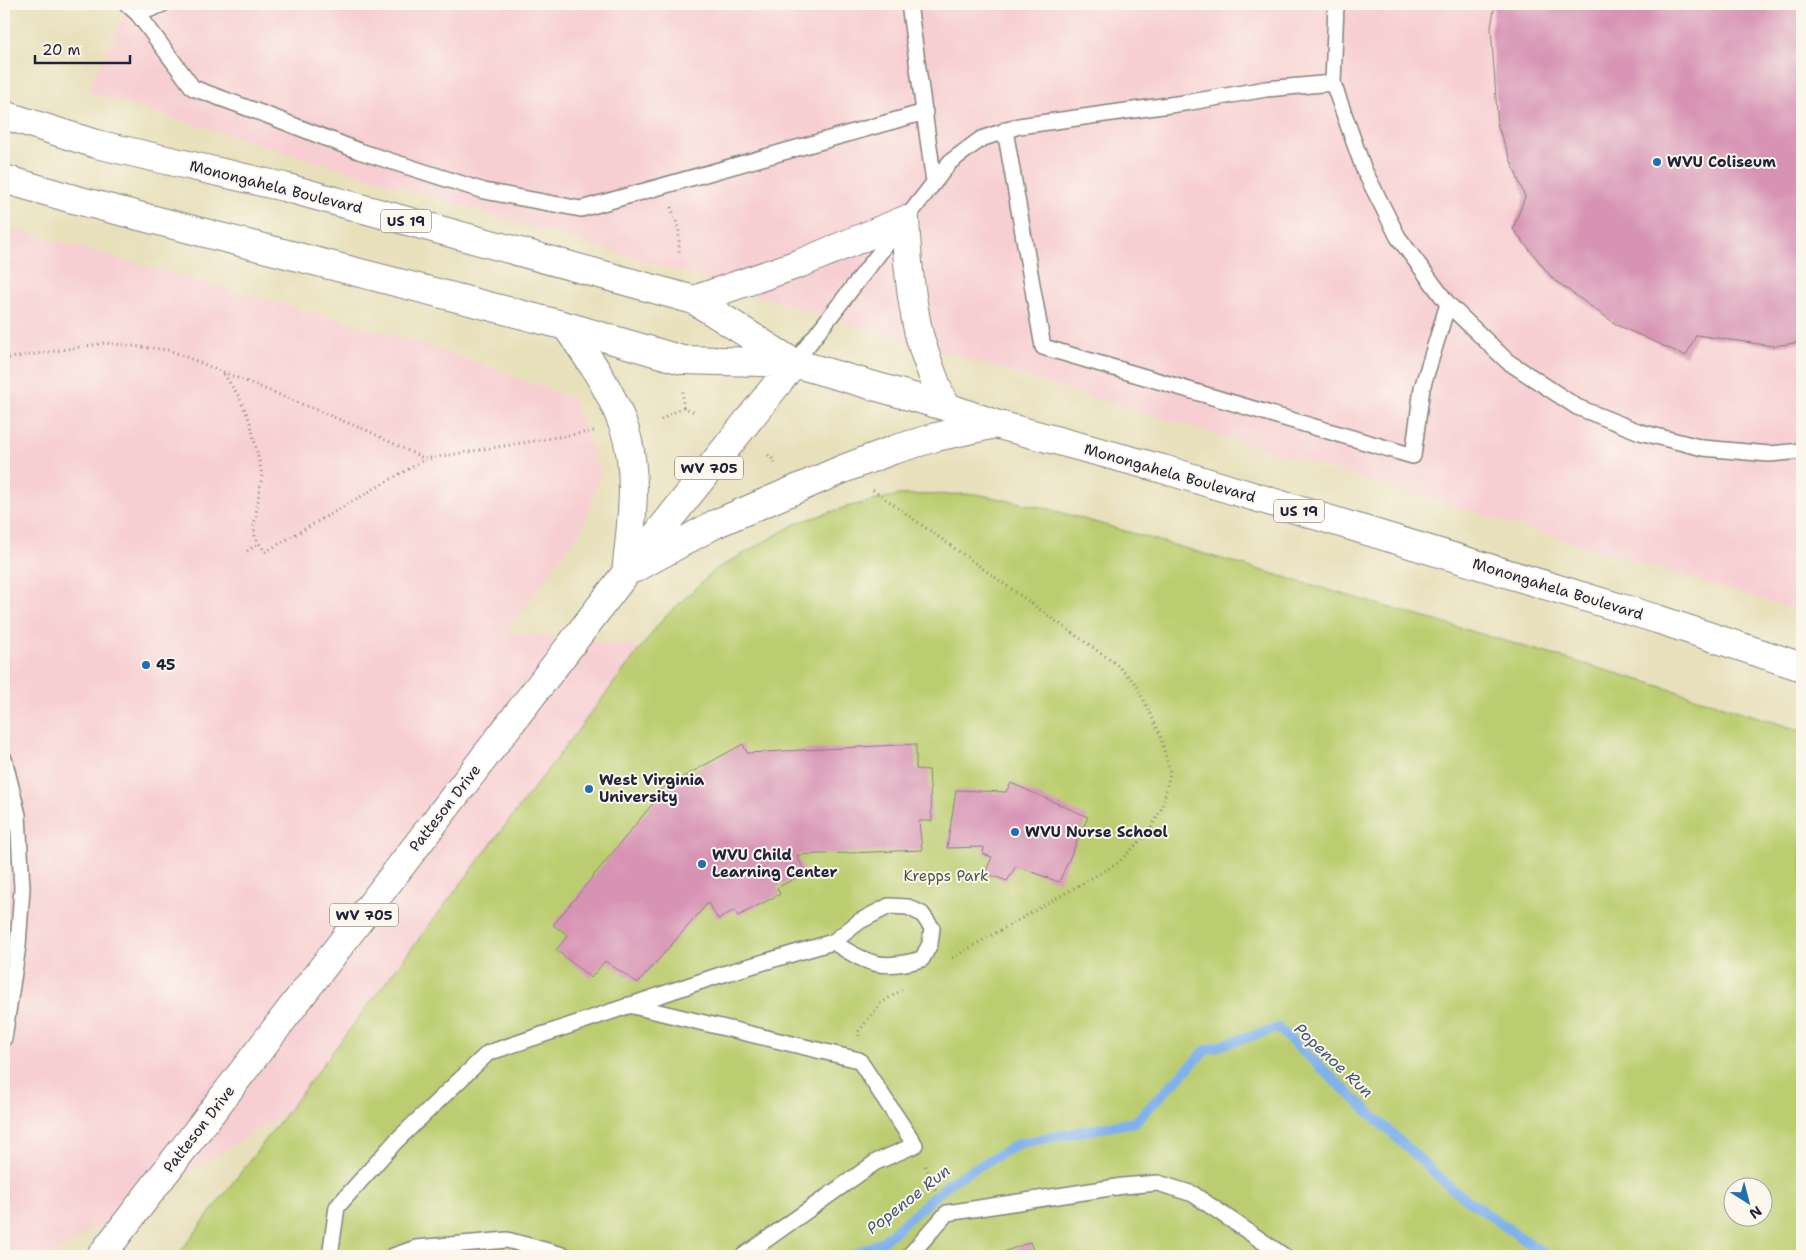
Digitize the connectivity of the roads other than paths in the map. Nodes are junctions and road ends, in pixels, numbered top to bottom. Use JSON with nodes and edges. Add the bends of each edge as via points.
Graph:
{"nodes":[{"id":1,"x":163,"y":4,"type":"edge"},
{"id":2,"x":909,"y":4,"type":"edge"},
{"id":3,"x":1336,"y":4,"type":"edge"},
{"id":4,"x":133,"y":9,"type":"edge"},
{"id":5,"x":1333,"y":83,"type":"junction"},
{"id":6,"x":925,"y":112,"type":"junction"},
{"id":7,"x":4,"y":115,"type":"edge"},
{"id":8,"x":1005,"y":130,"type":"junction"},
{"id":9,"x":4,"y":179,"type":"edge"},
{"id":10,"x":934,"y":182,"type":"junction"},
{"id":11,"x":906,"y":220,"type":"junction"},
{"id":12,"x":694,"y":300,"type":"junction"},
{"id":13,"x":1448,"y":304,"type":"junction"},
{"id":14,"x":566,"y":326,"type":"junction"},
{"id":15,"x":794,"y":363,"type":"junction"},
{"id":16,"x":944,"y":406,"type":"junction"},
{"id":17,"x":995,"y":424,"type":"junction"},
{"id":18,"x":1802,"y":451,"type":"edge"},
{"id":19,"x":626,"y":573,"type":"junction"},
{"id":20,"x":1802,"y":667,"type":"edge"},
{"id":21,"x":4,"y":759,"type":"edge"},
{"id":22,"x":833,"y":942,"type":"junction"},
{"id":23,"x":629,"y":1005,"type":"junction"},
{"id":24,"x":4,"y":1038,"type":"edge"},
{"id":25,"x":101,"y":1256,"type":"edge"},
{"id":26,"x":330,"y":1256,"type":"edge"},
{"id":27,"x":393,"y":1256,"type":"edge"},
{"id":28,"x":566,"y":1256,"type":"edge"},
{"id":29,"x":743,"y":1256,"type":"edge"},
{"id":30,"x":909,"y":1256,"type":"edge"},
{"id":31,"x":1284,"y":1256,"type":"edge"}],
"edges":[{"from":1,"to":4,"type":"lane"},
{"from":2,"to":6,"type":"lane"},
{"from":3,"to":5,"type":"lane"},
{"from":4,"to":6,"type":"lane","via":[[193,88],[359,151],[484,191],[581,209]]},
{"from":5,"to":8,"type":"lane","via":[[1266,89]]},
{"from":5,"to":13,"type":"lane","via":[[1364,170],[1398,237]]},
{"from":6,"to":10,"type":"lane"},
{"from":7,"to":12,"type":"main road","name":"Monongahela Boulevard","number":"US 19","via":[[96,144],[284,187]]},
{"from":8,"to":10,"type":"lane","via":[[981,139],[950,162]]},
{"from":8,"to":13,"type":"lane","via":[[1044,348],[1413,456],[1422,388]]},
{"from":9,"to":14,"type":"main road","name":"Monongahela Boulevard","number":"US 19"},
{"from":10,"to":11,"type":"lane"},
{"from":11,"to":12,"type":"main road","via":[[802,263]]},
{"from":11,"to":15,"type":"lane"},
{"from":11,"to":16,"type":"main road","via":[[907,264],[913,307],[919,336]]},
{"from":12,"to":15,"type":"main road","name":"Monongahela Boulevard","number":"US 19"},
{"from":13,"to":18,"type":"lane","via":[[1507,361],[1577,407],[1640,432],[1702,448],[1769,454]]},
{"from":14,"to":15,"type":"main road","name":"Monongahela Boulevard","number":"US 19","via":[[682,360]]},
{"from":14,"to":19,"type":"main road","via":[[596,368],[624,426],[633,491]]},
{"from":15,"to":16,"type":"main road","name":"Monongahela Boulevard","number":"US 19"},
{"from":15,"to":19,"type":"main road","name":"Patteson Drive","number":"WV 705"},
{"from":16,"to":17,"type":"main road","name":"Monongahela Boulevard","number":"US 19"},
{"from":17,"to":19,"type":"main road","via":[[894,450],[843,469],[715,524]]},
{"from":17,"to":20,"type":"main road","name":"Monongahela Boulevard","number":"US 19","via":[[1163,469],[1657,619]]},
{"from":19,"to":25,"type":"main road","name":"Patteson Drive","number":"WV 705"},
{"from":21,"to":24,"type":"lane","via":[[18,815],[22,888],[18,946]]},
{"from":22,"to":22,"type":"lane","via":[[876,965],[905,964],[922,959],[930,944],[932,928],[922,914],[908,907],[889,906],[860,921]]},
{"from":22,"to":23,"type":"lane"},
{"from":23,"to":26,"type":"lane","via":[[488,1053],[396,1141],[337,1207]]},
{"from":23,"to":29,"type":"lane","via":[[859,1060],[915,1145],[876,1162]]},
{"from":27,"to":28,"type":"lane","via":[[416,1248],[507,1240]]},
{"from":30,"to":31,"type":"lane","via":[[947,1213],[1158,1183],[1193,1194]]}]}
